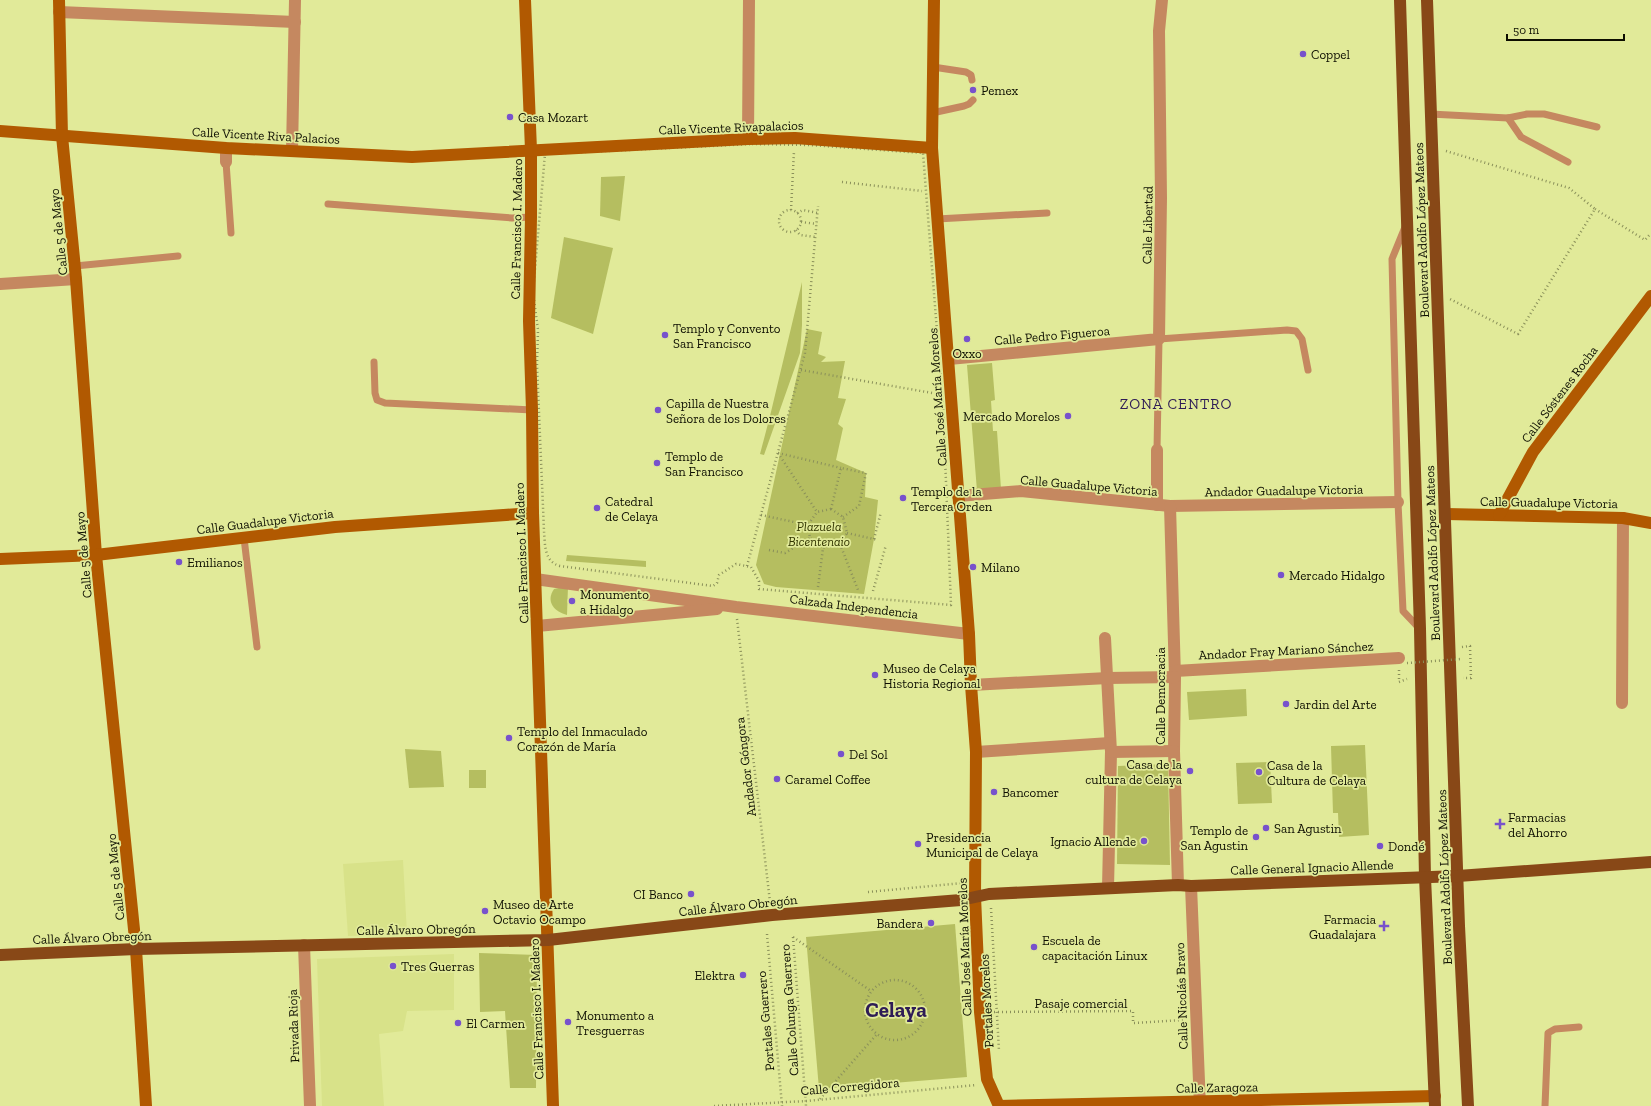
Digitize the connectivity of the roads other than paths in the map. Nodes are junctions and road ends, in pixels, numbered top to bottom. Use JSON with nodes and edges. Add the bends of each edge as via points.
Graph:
{"nodes":[{"id":1,"x":295,"y":0,"type":"edge"},
{"id":2,"x":525,"y":0,"type":"edge"},
{"id":3,"x":749,"y":0,"type":"edge"},
{"id":4,"x":934,"y":0,"type":"edge"},
{"id":5,"x":1162,"y":0,"type":"edge"},
{"id":6,"x":1400,"y":0,"type":"edge"},
{"id":7,"x":1427,"y":0,"type":"edge"},
{"id":8,"x":59,"y":6,"type":"edge"},
{"id":9,"x":295,"y":22,"type":"junction"},
{"id":10,"x":933,"y":67,"type":"junction"},
{"id":11,"x":972,"y":80,"type":"dead end"},
{"id":12,"x":973,"y":100,"type":"dead end"},
{"id":13,"x":932,"y":113,"type":"junction"},
{"id":14,"x":1430,"y":114,"type":"junction"},
{"id":15,"x":1508,"y":118,"type":"junction"},
{"id":16,"x":1597,"y":127,"type":"dead end"},
{"id":17,"x":0,"y":131,"type":"edge"},
{"id":18,"x":62,"y":136,"type":"junction"},
{"id":19,"x":748,"y":139,"type":"junction"},
{"id":20,"x":226,"y":148,"type":"junction"},
{"id":21,"x":932,"y":148,"type":"junction"},
{"id":22,"x":531,"y":150,"type":"junction"},
{"id":23,"x":292,"y":151,"type":"junction"},
{"id":24,"x":226,"y":162,"type":"joint"},
{"id":25,"x":1568,"y":162,"type":"dead end"},
{"id":26,"x":328,"y":204,"type":"dead end"},
{"id":27,"x":1047,"y":213,"type":"dead end"},
{"id":28,"x":531,"y":217,"type":"junction"},
{"id":29,"x":937,"y":219,"type":"junction"},
{"id":30,"x":1407,"y":221,"type":"junction"},
{"id":31,"x":231,"y":233,"type":"dead end"},
{"id":32,"x":178,"y":256,"type":"dead end"},
{"id":33,"x":75,"y":266,"type":"junction"},
{"id":34,"x":76,"y":279,"type":"junction"},
{"id":35,"x":0,"y":284,"type":"edge"},
{"id":36,"x":1651,"y":296,"type":"edge"},
{"id":37,"x":1159,"y":339,"type":"junction"},
{"id":38,"x":949,"y":359,"type":"junction"},
{"id":39,"x":374,"y":362,"type":"dead end"},
{"id":40,"x":1308,"y":370,"type":"dead end"},
{"id":41,"x":532,"y":410,"type":"junction"},
{"id":42,"x":1157,"y":450,"type":"joint"},
{"id":43,"x":958,"y":496,"type":"junction"},
{"id":44,"x":1398,"y":502,"type":"junction"},
{"id":45,"x":1157,"y":505,"type":"junction"},
{"id":46,"x":1170,"y":506,"type":"junction"},
{"id":47,"x":533,"y":513,"type":"junction"},
{"id":48,"x":1446,"y":514,"type":"junction"},
{"id":49,"x":1499,"y":515,"type":"junction"},
{"id":50,"x":1623,"y":518,"type":"junction"},
{"id":51,"x":1651,"y":523,"type":"edge"},
{"id":52,"x":244,"y":538,"type":"junction"},
{"id":53,"x":96,"y":555,"type":"junction"},
{"id":54,"x":0,"y":559,"type":"edge"},
{"id":55,"x":535,"y":579,"type":"junction"},
{"id":56,"x":737,"y":612,"type":"junction"},
{"id":57,"x":537,"y":626,"type":"junction"},
{"id":58,"x":1420,"y":629,"type":"junction"},
{"id":59,"x":969,"y":634,"type":"junction"},
{"id":60,"x":1105,"y":638,"type":"dead end"},
{"id":61,"x":256,"y":647,"type":"dead end"},
{"id":62,"x":1403,"y":660,"type":"road end"},
{"id":63,"x":1175,"y":674,"type":"junction"},
{"id":64,"x":1108,"y":678,"type":"junction"},
{"id":65,"x":971,"y":685,"type":"junction"},
{"id":66,"x":1622,"y":703,"type":"dead end"},
{"id":67,"x":1110,"y":748,"type":"junction"},
{"id":68,"x":1174,"y":751,"type":"junction"},
{"id":69,"x":976,"y":752,"type":"junction"},
{"id":70,"x":1651,"y":862,"type":"edge"},
{"id":71,"x":1458,"y":876,"type":"junction"},
{"id":72,"x":1425,"y":877,"type":"junction"},
{"id":73,"x":1178,"y":885,"type":"junction"},
{"id":74,"x":1191,"y":886,"type":"junction"},
{"id":75,"x":1108,"y":888,"type":"junction"},
{"id":76,"x":974,"y":896,"type":"junction"},
{"id":77,"x":548,"y":940,"type":"junction"},
{"id":78,"x":304,"y":945,"type":"junction"},
{"id":79,"x":136,"y":949,"type":"junction"},
{"id":80,"x":0,"y":955,"type":"edge"},
{"id":81,"x":1579,"y":1027,"type":"dead end"},
{"id":82,"x":1435,"y":1101,"type":"edge"},
{"id":83,"x":1199,"y":1103,"type":"edge"},
{"id":84,"x":146,"y":1106,"type":"edge"},
{"id":85,"x":310,"y":1106,"type":"edge"},
{"id":86,"x":553,"y":1106,"type":"edge"},
{"id":87,"x":999,"y":1106,"type":"edge"},
{"id":88,"x":1468,"y":1106,"type":"edge"},
{"id":89,"x":1545,"y":1106,"type":"edge"}],
"edges":[{"from":1,"to":9,"type":"street"},
{"from":2,"to":22,"type":"main road","name":"Calle Francisco I. Madero"},
{"from":3,"to":19,"type":"street"},
{"from":4,"to":10,"type":"main road","name":"Calle José María Morelos"},
{"from":5,"to":37,"type":"street","name":"Calle Libertad","via":[[1159,31]]},
{"from":6,"to":30,"type":"main road","name":"Boulevard Adolfo López Mateos"},
{"from":7,"to":14,"type":"main road","name":"Boulevard Adolfo López Mateos"},
{"from":8,"to":9,"type":"street"},
{"from":8,"to":18,"type":"main road","name":"Calle 5 de Mayo"},
{"from":9,"to":23,"type":"street"},
{"from":10,"to":11,"type":"lane","via":[[966,72],[971,75]]},
{"from":10,"to":13,"type":"main road","name":"Calle José María Morelos"},
{"from":12,"to":13,"type":"lane","via":[[964,106]]},
{"from":13,"to":21,"type":"main road","name":"Calle José María Morelos"},
{"from":14,"to":15,"type":"lane"},
{"from":14,"to":48,"type":"main road","name":"Boulevard Adolfo López Mateos"},
{"from":15,"to":16,"type":"lane","via":[[1544,114]]},
{"from":15,"to":25,"type":"lane","via":[[1521,137]]},
{"from":17,"to":18,"type":"main road","name":"Calle Vicente Riva Palacios"},
{"from":18,"to":20,"type":"main road","name":"Calle Vicente Riva Palacios"},
{"from":18,"to":33,"type":"main road","name":"Calle 5 de Mayo"},
{"from":19,"to":21,"type":"main road","name":"Calle Vicente Rivapalacios","via":[[795,138]]},
{"from":19,"to":22,"type":"main road","name":"Calle Vicente Rivapalacios"},
{"from":20,"to":23,"type":"main road","name":"Calle Vicente Riva Palacios"},
{"from":20,"to":24,"type":"street"},
{"from":21,"to":29,"type":"main road","name":"Calle José María Morelos"},
{"from":22,"to":23,"type":"main road","name":"Calle Vicente Riva Palacios","via":[[412,157]]},
{"from":22,"to":28,"type":"main road","name":"Calle Francisco I. Madero"},
{"from":24,"to":31,"type":"lane"},
{"from":26,"to":28,"type":"lane","via":[[512,218]]},
{"from":27,"to":29,"type":"lane"},
{"from":28,"to":41,"type":"main road","name":"Calle Francisco I. Madero","via":[[528,300]]},
{"from":29,"to":38,"type":"main road","name":"Calle José María Morelos"},
{"from":30,"to":44,"type":"lane","via":[[1392,259]]},
{"from":30,"to":58,"type":"main road","name":"Boulevard Adolfo López Mateos"},
{"from":32,"to":33,"type":"lane"},
{"from":33,"to":34,"type":"main road","name":"Calle 5 de Mayo"},
{"from":34,"to":35,"type":"street"},
{"from":34,"to":53,"type":"main road","name":"Calle 5 de Mayo"},
{"from":36,"to":49,"type":"main road","name":"Calle Sóstenes Rocha","via":[[1533,452]]},
{"from":37,"to":38,"type":"street","name":"Calle Pedro Figueroa"},
{"from":37,"to":40,"type":"lane","via":[[1296,331],[1302,338]]},
{"from":37,"to":42,"type":"lane","name":"Calle Libertad"},
{"from":38,"to":43,"type":"main road","name":"Calle José María Morelos"},
{"from":39,"to":41,"type":"lane","via":[[375,394],[377,400],[385,403]]},
{"from":41,"to":47,"type":"main road","name":"Calle Francisco I. Madero"},
{"from":42,"to":45,"type":"street"},
{"from":43,"to":45,"type":"street","name":"Calle Guadalupe Victoria","via":[[1021,491]]},
{"from":43,"to":59,"type":"main road","name":"Calle José María Morelos"},
{"from":44,"to":46,"type":"street","name":"Andador Guadalupe Victoria"},
{"from":44,"to":58,"type":"lane","via":[[1403,611]]},
{"from":45,"to":46,"type":"street","name":"Calle Guadalupe Victoria"},
{"from":46,"to":63,"type":"street","name":"Calle Democracia"},
{"from":47,"to":52,"type":"main road","name":"Calle Guadalupe Victoria","via":[[335,527]]},
{"from":47,"to":55,"type":"main road","name":"Calle Francisco I. Madero"},
{"from":48,"to":49,"type":"main road","name":"Calle Guadalupe Victoria"},
{"from":48,"to":71,"type":"main road","name":"Boulevard Adolfo López Mateos"},
{"from":49,"to":50,"type":"main road","name":"Calle Guadalupe Victoria"},
{"from":50,"to":51,"type":"main road","name":"Calle Guadalupe Victoria"},
{"from":50,"to":66,"type":"street"},
{"from":52,"to":53,"type":"main road","name":"Calle Guadalupe Victoria"},
{"from":52,"to":61,"type":"lane"},
{"from":53,"to":54,"type":"main road","name":"Calle Guadalupe Victoria"},
{"from":53,"to":79,"type":"main road","name":"Calle 5 de Mayo"},
{"from":55,"to":56,"type":"street","name":"Calzada Independencia"},
{"from":55,"to":57,"type":"main road","name":"Calle Francisco I. Madero"},
{"from":56,"to":57,"type":"street","name":"Calzada Independencia"},
{"from":56,"to":59,"type":"street","name":"Calzada Independencia"},
{"from":57,"to":77,"type":"main road","name":"Calle Francisco I. Madero"},
{"from":58,"to":72,"type":"main road","name":"Boulevard Adolfo López Mateos"},
{"from":59,"to":65,"type":"main road","name":"Calle José María Morelos"},
{"from":60,"to":64,"type":"street"},
{"from":62,"to":63,"type":"street","name":"Andador Fray Mariano Sánchez"},
{"from":63,"to":64,"type":"street","name":"Andador Fray Mariano Sánchez"},
{"from":63,"to":68,"type":"street","name":"Calle Democracia"},
{"from":64,"to":65,"type":"street","name":"Andador Fray Mariano Sánchez"},
{"from":64,"to":67,"type":"street"},
{"from":65,"to":69,"type":"main road","name":"Calle José María Morelos"},
{"from":67,"to":68,"type":"street"},
{"from":67,"to":69,"type":"street"},
{"from":67,"to":75,"type":"street"},
{"from":68,"to":73,"type":"street","name":"Calle Democracia"},
{"from":69,"to":76,"type":"main road","name":"Calle José María Morelos"},
{"from":70,"to":71,"type":"main road","name":"Calle General Ignacio Allende"},
{"from":71,"to":72,"type":"main road","name":"Calle General Ignacio Allende"},
{"from":71,"to":88,"type":"main road","name":"Boulevard Adolfo López Mateos"},
{"from":72,"to":74,"type":"main road","name":"Calle General Ignacio Allende"},
{"from":72,"to":82,"type":"main road","name":"Boulevard Adolfo López Mateos"},
{"from":73,"to":74,"type":"main road","name":"Calle General Ignacio Allende"},
{"from":73,"to":75,"type":"main road","name":"Calle General Ignacio Allende"},
{"from":74,"to":83,"type":"street","name":"Calle Nicolás Bravo"},
{"from":75,"to":76,"type":"main road","name":"Calle General Ignacio Allende"},
{"from":76,"to":77,"type":"main road","name":"Calle Álvaro Obregón","via":[[961,900],[772,915]]},
{"from":76,"to":87,"type":"main road","name":"Calle José María Morelos","via":[[980,1012],[987,1079]]},
{"from":77,"to":78,"type":"main road","name":"Calle Álvaro Obregón"},
{"from":77,"to":86,"type":"main road","name":"Calle Francisco I. Madero"},
{"from":78,"to":79,"type":"main road","name":"Calle Álvaro Obregón"},
{"from":78,"to":85,"type":"street","name":"Privada Rioja"},
{"from":79,"to":80,"type":"main road","name":"Calle Álvaro Obregón"},
{"from":79,"to":84,"type":"main road","name":"Calle 5 de Mayo"},
{"from":81,"to":89,"type":"lane","via":[[1555,1029],[1548,1033]]},
{"from":82,"to":83,"type":"main road","name":"Calle Zaragoza"},
{"from":83,"to":87,"type":"main road","name":"Calle Zaragoza"}]}
